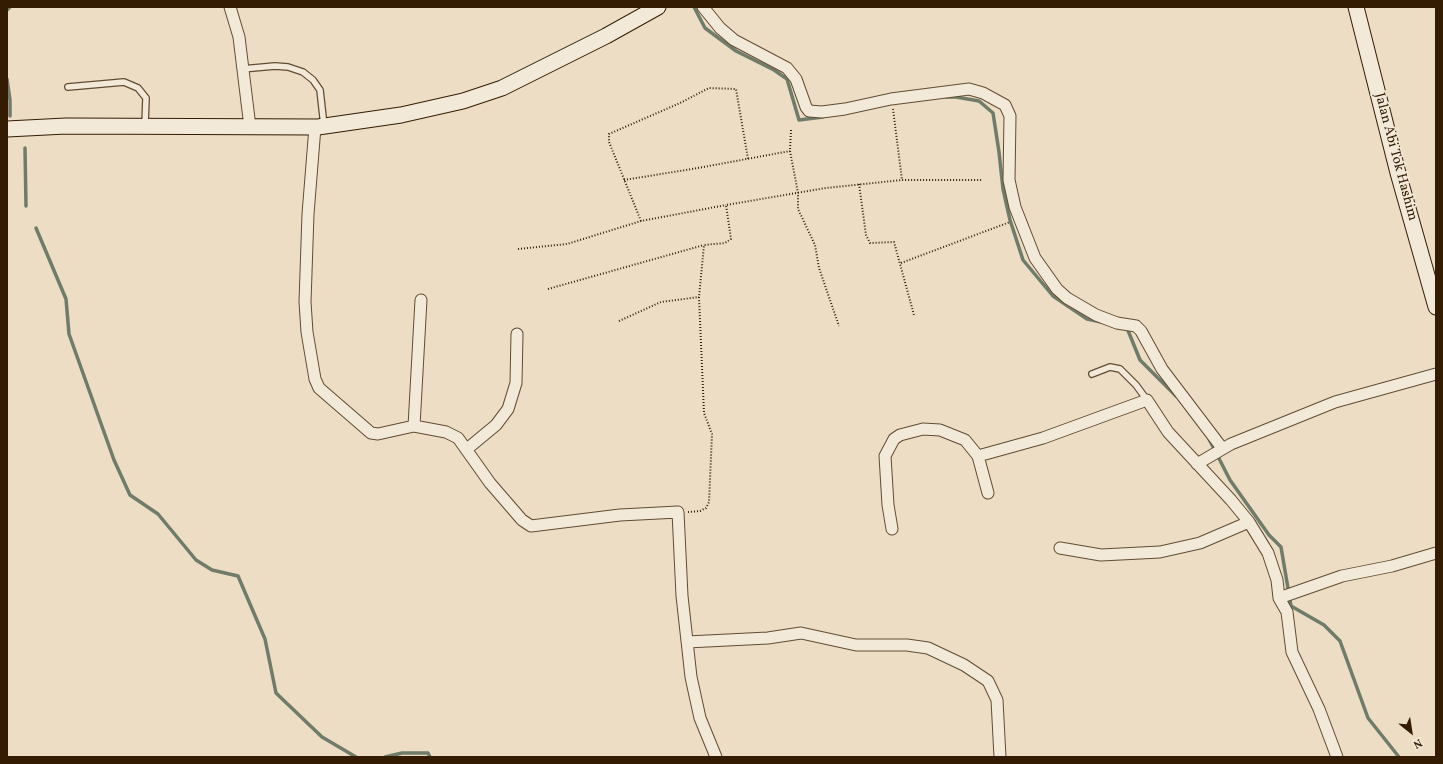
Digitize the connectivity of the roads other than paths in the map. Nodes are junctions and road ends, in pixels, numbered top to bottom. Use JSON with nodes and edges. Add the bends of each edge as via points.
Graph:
{"nodes":[{"id":1,"x":230,"y":7,"type":"edge"},
{"id":2,"x":658,"y":7,"type":"edge"},
{"id":3,"x":703,"y":7,"type":"edge"},
{"id":4,"x":1356,"y":7,"type":"edge"},
{"id":5,"x":242,"y":69,"type":"junction"},
{"id":6,"x":68,"y":87,"type":"dead end"},
{"id":7,"x":145,"y":127,"type":"junction"},
{"id":8,"x":250,"y":127,"type":"junction"},
{"id":9,"x":319,"y":127,"type":"junction"},
{"id":10,"x":7,"y":129,"type":"edge"},
{"id":11,"x":421,"y":300,"type":"dead end"},
{"id":12,"x":1436,"y":307,"type":"edge"},
{"id":13,"x":517,"y":334,"type":"dead end"},
{"id":14,"x":1092,"y":374,"type":"dead end"},
{"id":15,"x":1436,"y":374,"type":"edge"},
{"id":16,"x":1147,"y":400,"type":"junction"},
{"id":17,"x":414,"y":426,"type":"junction"},
{"id":18,"x":467,"y":449,"type":"junction"},
{"id":19,"x":1220,"y":449,"type":"junction"},
{"id":20,"x":978,"y":456,"type":"junction"},
{"id":21,"x":1199,"y":462,"type":"junction"},
{"id":22,"x":988,"y":493,"type":"dead end"},
{"id":23,"x":1249,"y":522,"type":"junction"},
{"id":24,"x":892,"y":528,"type":"dead end"},
{"id":25,"x":1060,"y":548,"type":"dead end"},
{"id":26,"x":1436,"y":553,"type":"edge"},
{"id":27,"x":1282,"y":597,"type":"junction"},
{"id":28,"x":687,"y":642,"type":"junction"},
{"id":29,"x":716,"y":757,"type":"edge"},
{"id":30,"x":1000,"y":757,"type":"edge"},
{"id":31,"x":1337,"y":757,"type":"edge"}],
"edges":[{"from":1,"to":5,"type":"street","via":[[239,37]]},
{"from":2,"to":9,"type":"street","via":[[502,88],[433,109]]},
{"from":3,"to":19,"type":"street","via":[[734,40],[787,68],[796,79],[809,111],[845,110],[891,98],[969,90],[984,93],[1004,105],[1010,116],[1009,180],[1015,207],[1035,258],[1056,289],[1067,298],[1096,315],[1117,323],[1136,326],[1141,331],[1162,370]]},
{"from":4,"to":12,"type":"street","name":"Jalan Abi Tok Hashim","via":[[1398,173]]},
{"from":5,"to":8,"type":"street"},
{"from":5,"to":9,"type":"lane","via":[[288,66],[303,72],[320,90]]},
{"from":6,"to":7,"type":"lane","via":[[124,82],[138,88],[146,98]]},
{"from":7,"to":8,"type":"street"},
{"from":7,"to":10,"type":"street","via":[[66,126]]},
{"from":8,"to":9,"type":"street"},
{"from":9,"to":17,"type":"street","via":[[308,214],[305,302],[315,379],[326,396],[371,433],[378,434]]},
{"from":11,"to":17,"type":"street"},
{"from":13,"to":18,"type":"street","via":[[516,383],[508,409],[496,425]]},
{"from":14,"to":16,"type":"lane","via":[[1110,367],[1120,369]]},
{"from":15,"to":19,"type":"street","via":[[1336,402]]},
{"from":16,"to":20,"type":"street","via":[[1043,438]]},
{"from":16,"to":21,"type":"street","via":[[1168,432]]},
{"from":17,"to":18,"type":"street","via":[[446,432],[458,438]]},
{"from":18,"to":28,"type":"street","via":[[490,483],[522,520],[531,526],[620,515],[678,512]]},
{"from":19,"to":21,"type":"street"},
{"from":20,"to":22,"type":"street"},
{"from":20,"to":24,"type":"street","via":[[965,440],[940,430],[923,429],[894,439],[885,456]]},
{"from":21,"to":23,"type":"street"},
{"from":23,"to":25,"type":"street","via":[[1200,543],[1160,552],[1101,555]]},
{"from":23,"to":27,"type":"street","via":[[1271,561]]},
{"from":26,"to":27,"type":"street","via":[[1392,566],[1342,576]]},
{"from":27,"to":31,"type":"street","via":[[1294,657],[1319,709]]},
{"from":28,"to":29,"type":"street","via":[[700,718]]},
{"from":28,"to":30,"type":"street","via":[[768,638],[801,633],[856,646],[907,645],[928,648],[964,665],[988,681],[997,700]]}]}
